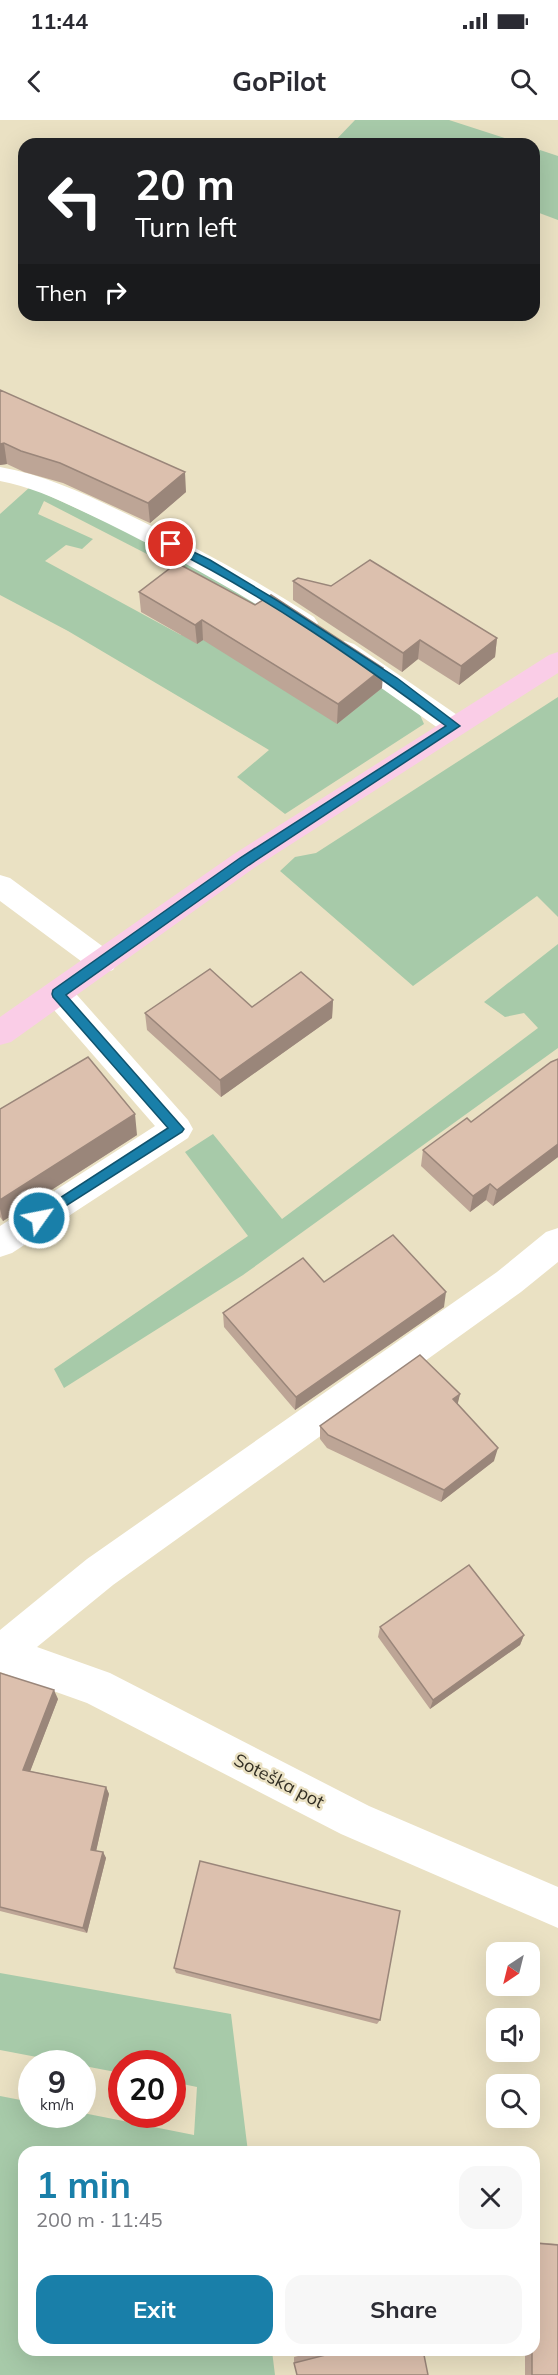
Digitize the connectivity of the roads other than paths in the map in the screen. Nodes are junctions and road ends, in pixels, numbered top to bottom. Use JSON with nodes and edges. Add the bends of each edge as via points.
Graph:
{"nodes":[{"id":1,"x":0,"y":474,"type":"edge"},
{"id":2,"x":558,"y":660,"type":"edge"},
{"id":3,"x":454,"y":726,"type":"junction"},
{"id":4,"x":0,"y":886,"type":"edge"},
{"id":5,"x":103,"y":962,"type":"junction"},
{"id":6,"x":58,"y":994,"type":"junction"},
{"id":7,"x":0,"y":1033,"type":"edge"},
{"id":8,"x":558,"y":1242,"type":"edge"},
{"id":9,"x":0,"y":1243,"type":"edge"},
{"id":10,"x":0,"y":1653,"type":"edge"},
{"id":11,"x":558,"y":1908,"type":"edge"}],
"edges":[{"from":1,"to":3,"type":"street","via":[[54,489],[206,562],[393,681]]},
{"from":2,"to":3,"type":"main road"},
{"from":3,"to":5,"type":"main road","via":[[244,861]]},
{"from":4,"to":5,"type":"street"},
{"from":5,"to":6,"type":"main road"},
{"from":6,"to":7,"type":"main road"},
{"from":6,"to":9,"type":"street","via":[[177,1129]]},
{"from":8,"to":10,"type":"street","via":[[509,1282],[100,1572]]},
{"from":10,"to":11,"type":"street","name":"Soteška pot","via":[[96,1687],[355,1820]]}]}
